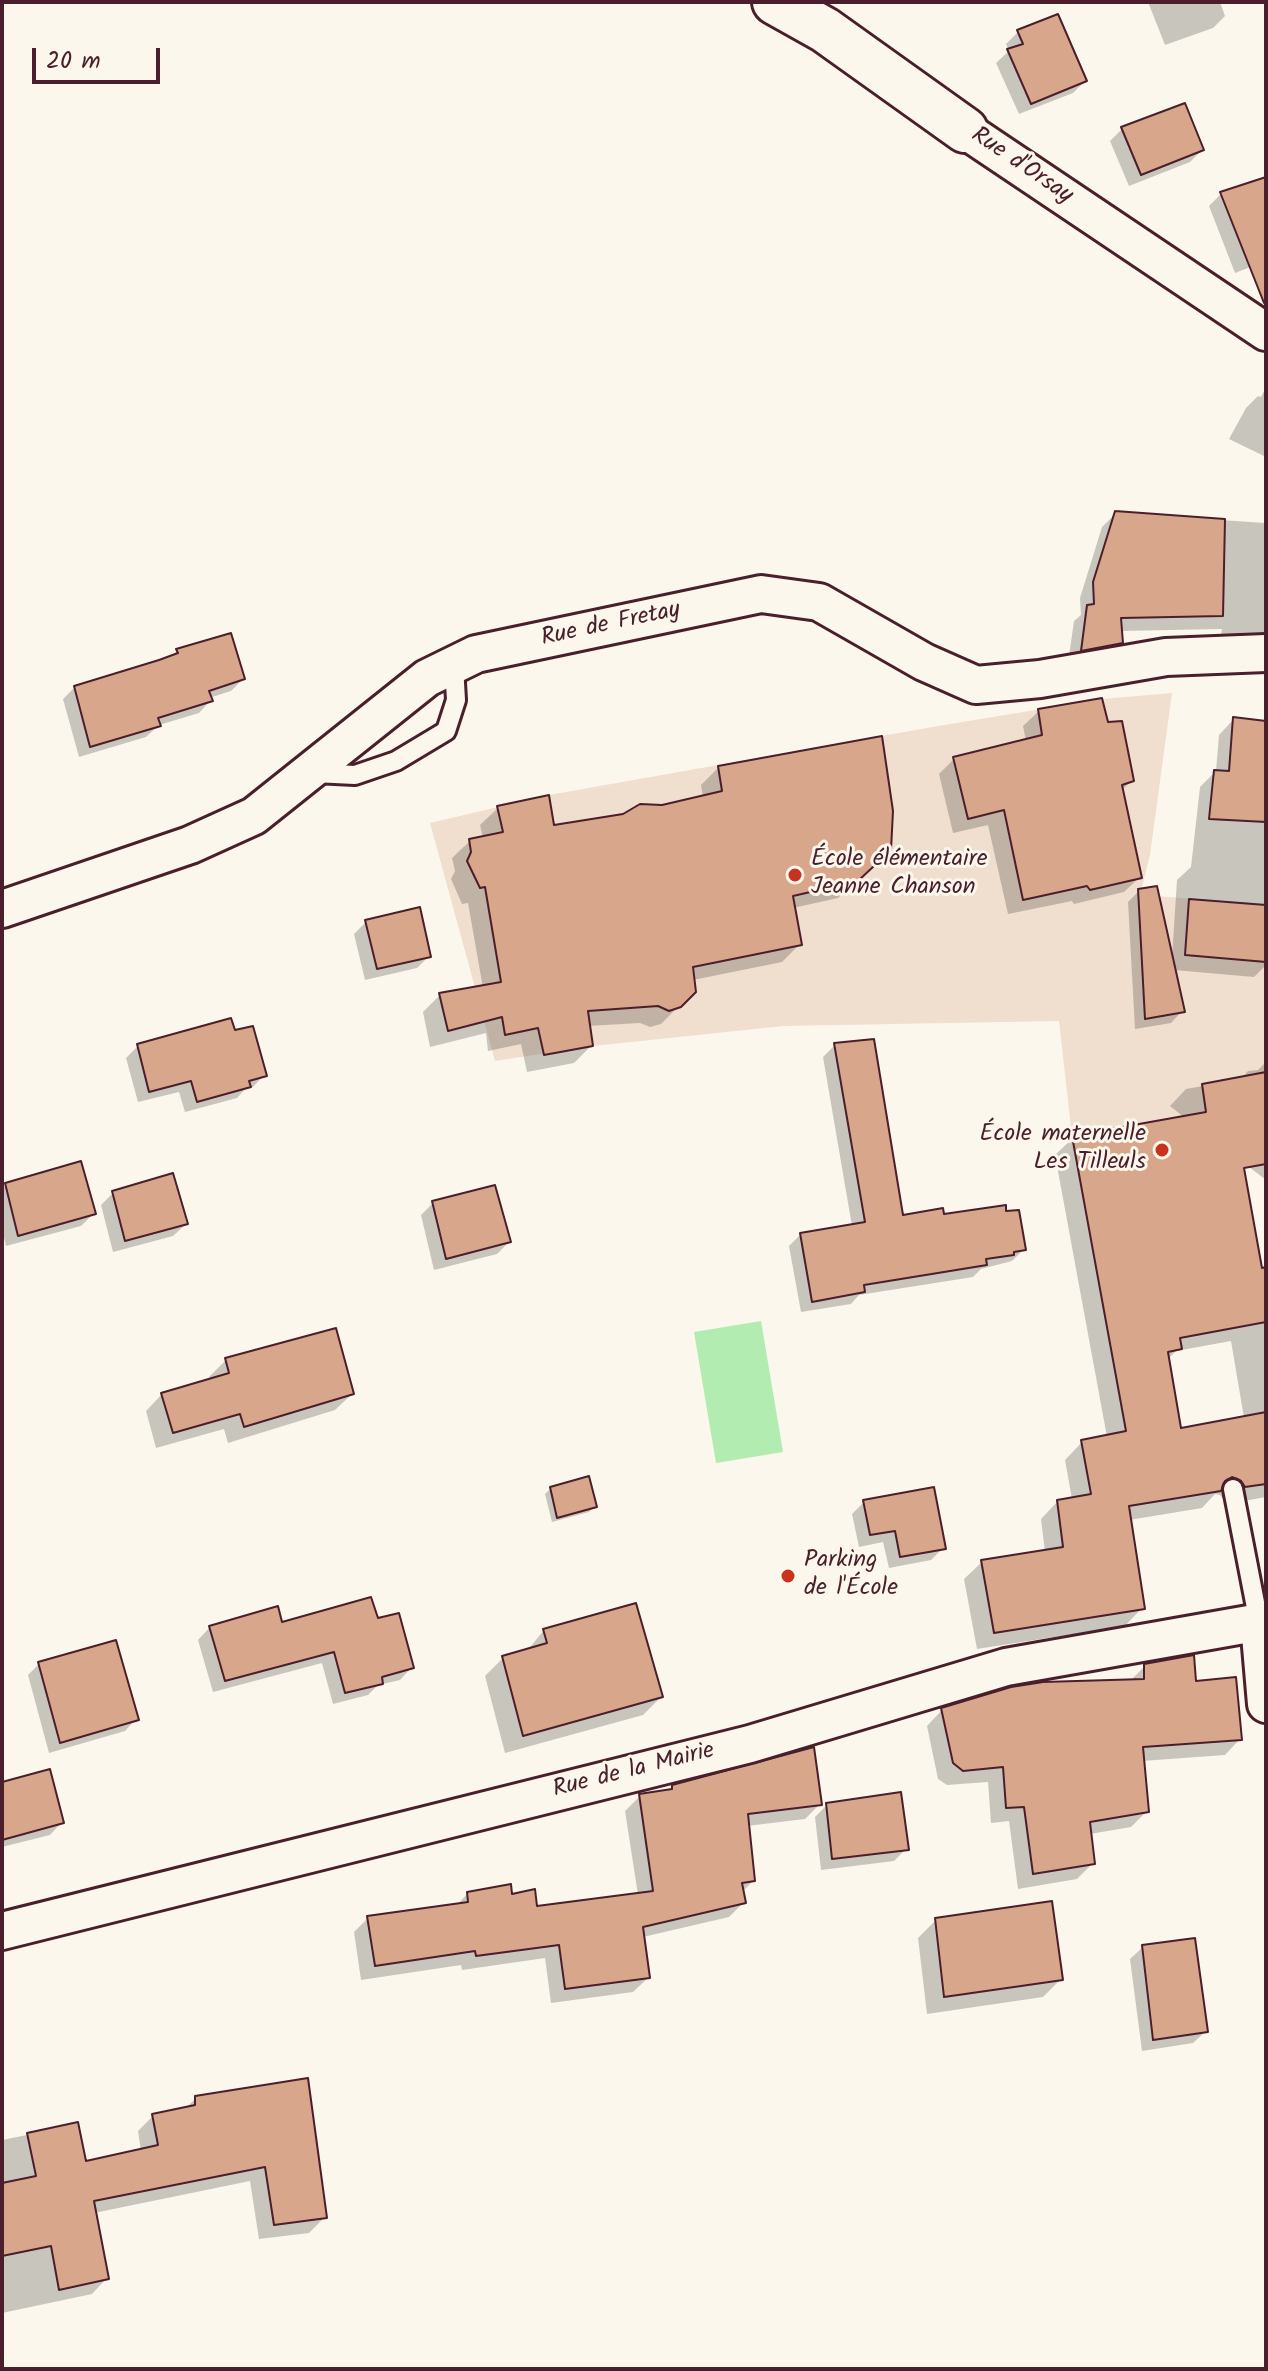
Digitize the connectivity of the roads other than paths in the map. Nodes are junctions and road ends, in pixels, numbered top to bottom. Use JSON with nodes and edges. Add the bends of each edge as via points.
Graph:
{"nodes":[{"id":1,"x":775,"y":2,"type":"edge"},
{"id":2,"x":965,"y":130,"type":"joint"},
{"id":3,"x":1266,"y":332,"type":"edge"},
{"id":4,"x":1266,"y":653,"type":"edge"},
{"id":5,"x":454,"y":666,"type":"junction"},
{"id":6,"x":307,"y":773,"type":"junction"},
{"id":7,"x":2,"y":909,"type":"edge"},
{"id":8,"x":1233,"y":1489,"type":"dead end"},
{"id":9,"x":1263,"y":1622,"type":"edge"},
{"id":10,"x":1266,"y":1704,"type":"edge"},
{"id":11,"x":2,"y":1931,"type":"edge"}],
"edges":[{"from":1,"to":2,"type":"main road","name":"Rue d'Orsay","via":[[825,30]]},
{"from":2,"to":3,"type":"street","name":"Rue d'Orsay"},
{"from":4,"to":5,"type":"street","name":"Rue de Fretay","via":[[1166,657],[976,685],[819,602],[761,594],[476,654]]},
{"from":5,"to":6,"type":"street","name":"Rue de Fretay","via":[[427,678]]},
{"from":5,"to":6,"type":"lane","via":[[456,700],[446,731],[396,761],[355,775]]},
{"from":6,"to":7,"type":"street","name":"Rue de Fretay","via":[[254,816],[203,839]]},
{"from":8,"to":9,"type":"lane"},
{"from":9,"to":10,"type":"street"},
{"from":9,"to":11,"type":"street","name":"Rue de la Mairie","via":[[1006,1667],[750,1744]]}]}
